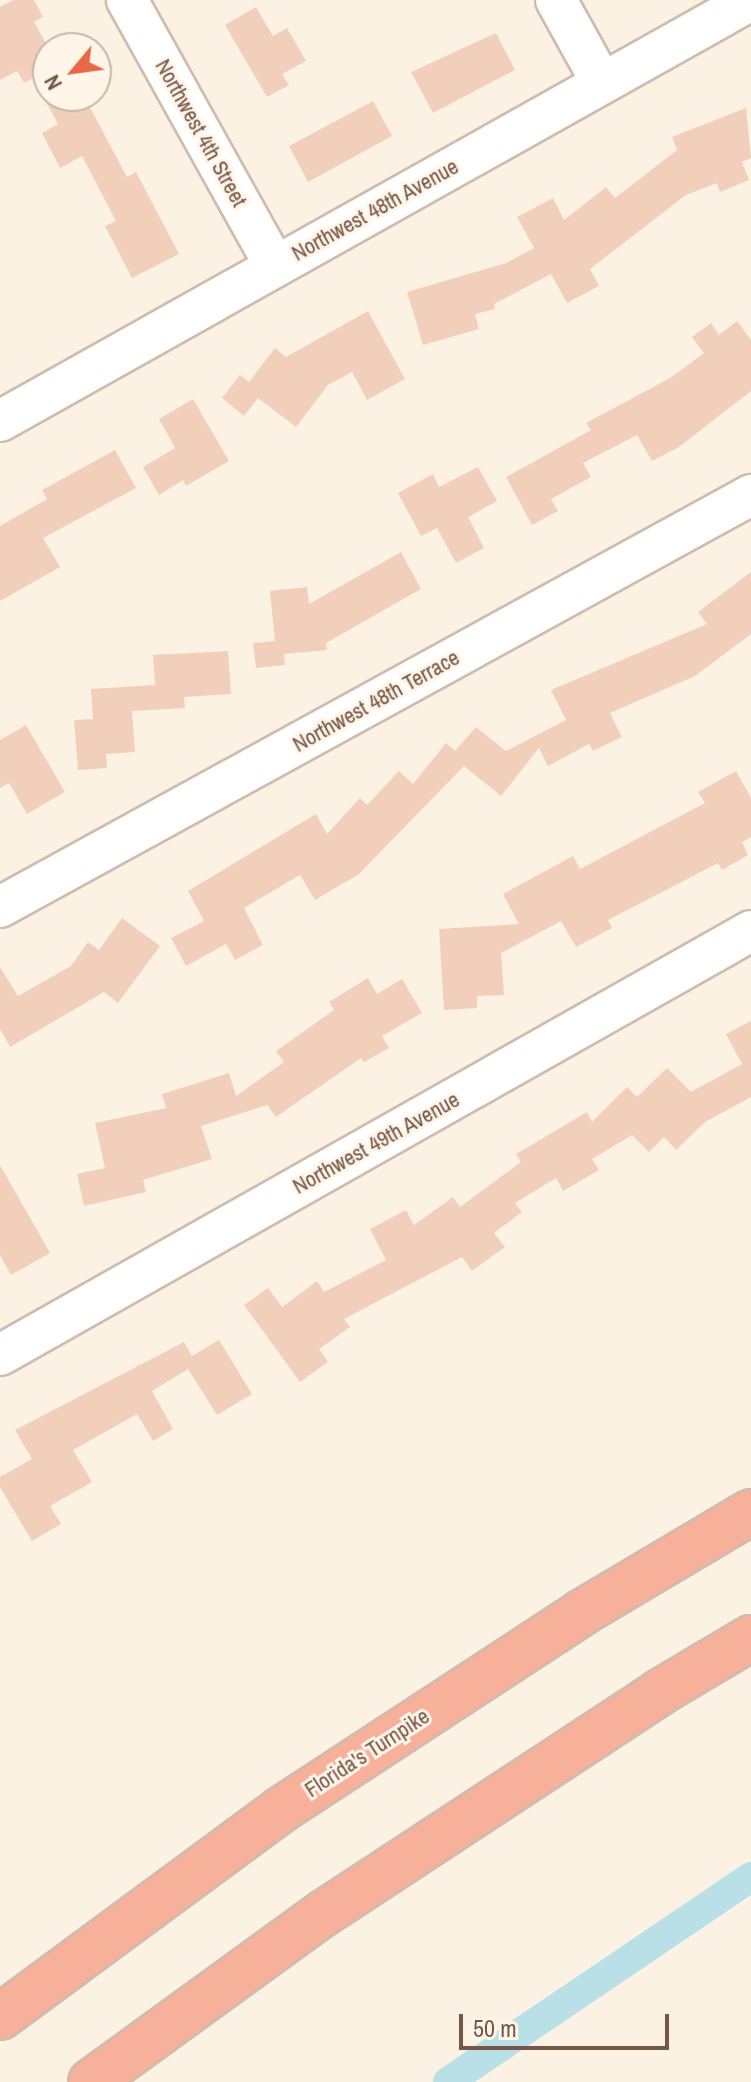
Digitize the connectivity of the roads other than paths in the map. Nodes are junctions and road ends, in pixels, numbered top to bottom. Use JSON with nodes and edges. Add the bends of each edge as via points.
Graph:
{"nodes":[{"id":1,"x":127,"y":0,"type":"edge"},
{"id":2,"x":556,"y":0,"type":"edge"},
{"id":3,"x":751,"y":0,"type":"edge"},
{"id":4,"x":602,"y":83,"type":"junction"},
{"id":5,"x":275,"y":266,"type":"junction"},
{"id":6,"x":0,"y":421,"type":"edge"},
{"id":7,"x":751,"y":495,"type":"edge"},
{"id":8,"x":0,"y":907,"type":"edge"},
{"id":9,"x":751,"y":931,"type":"edge"},
{"id":10,"x":0,"y":1355,"type":"edge"},
{"id":11,"x":751,"y":1512,"type":"edge"},
{"id":12,"x":751,"y":1638,"type":"edge"},
{"id":13,"x":0,"y":2017,"type":"edge"},
{"id":14,"x":91,"y":2082,"type":"edge"}],
"edges":[{"from":1,"to":5,"type":"street","name":"Northwest 4th Street"},
{"from":2,"to":4,"type":"street"},
{"from":3,"to":4,"type":"street","name":"Northwest 48th Avenue"},
{"from":4,"to":5,"type":"street","name":"Northwest 48th Avenue"},
{"from":5,"to":6,"type":"street","name":"Northwest 48th Avenue"},
{"from":7,"to":8,"type":"street","name":"Northwest 48th Terrace"},
{"from":9,"to":10,"type":"street","name":"Northwest 49th Avenue"},
{"from":11,"to":13,"type":"highway","name":"Florida's Turnpike","via":[[581,1613],[282,1809]]},
{"from":12,"to":14,"type":"highway","via":[[324,1913]]}]}
